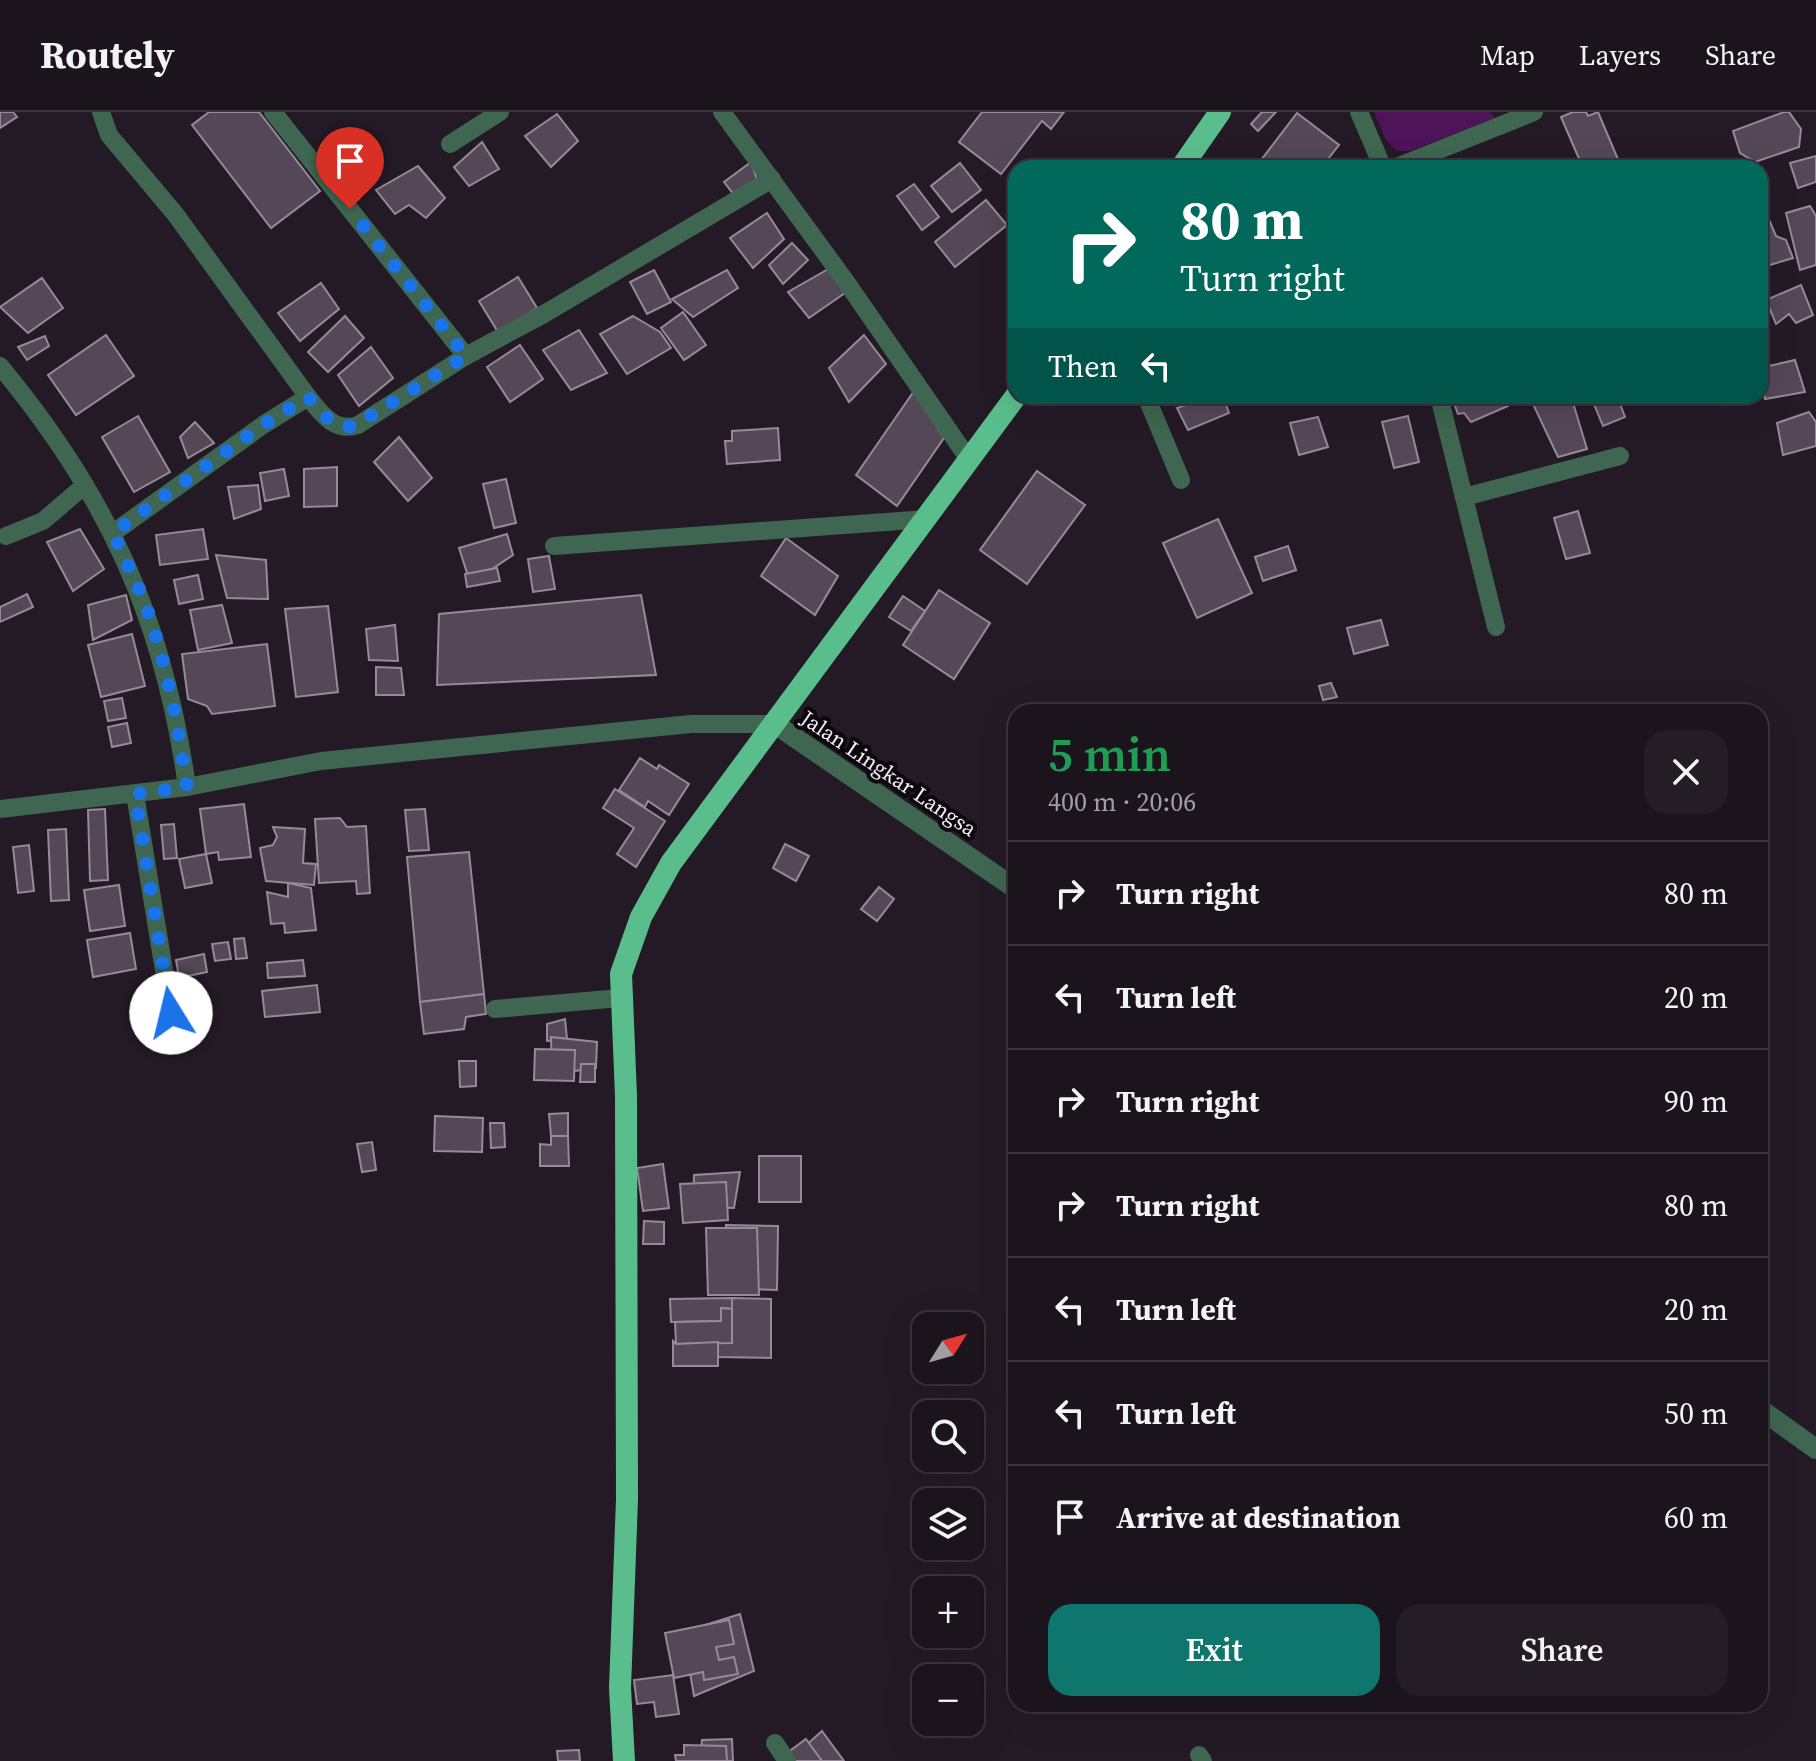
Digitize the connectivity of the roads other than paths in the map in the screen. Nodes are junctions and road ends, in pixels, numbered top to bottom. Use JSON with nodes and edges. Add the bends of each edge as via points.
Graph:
{"nodes":[{"id":1,"x":101,"y":112,"type":"edge"},
{"id":2,"x":273,"y":112,"type":"edge"},
{"id":3,"x":500,"y":112,"type":"edge"},
{"id":4,"x":722,"y":112,"type":"edge"},
{"id":5,"x":1220,"y":112,"type":"edge"},
{"id":6,"x":1359,"y":112,"type":"edge"},
{"id":7,"x":1534,"y":112,"type":"edge"},
{"id":8,"x":450,"y":144,"type":"dead end"},
{"id":9,"x":1187,"y":160,"type":"edge"},
{"id":10,"x":1380,"y":160,"type":"edge"},
{"id":11,"x":1414,"y":160,"type":"edge"},
{"id":12,"x":772,"y":179,"type":"junction"},
{"id":13,"x":466,"y":356,"type":"junction"},
{"id":14,"x":0,"y":366,"type":"edge"},
{"id":15,"x":308,"y":397,"type":"junction"},
{"id":16,"x":1010,"y":404,"type":"edge"},
{"id":17,"x":1149,"y":404,"type":"edge"},
{"id":18,"x":1441,"y":404,"type":"edge"},
{"id":19,"x":1620,"y":456,"type":"dead end"},
{"id":20,"x":970,"y":461,"type":"junction"},
{"id":21,"x":1181,"y":480,"type":"dead end"},
{"id":22,"x":85,"y":485,"type":"junction"},
{"id":23,"x":1464,"y":497,"type":"junction"},
{"id":24,"x":927,"y":519,"type":"junction"},
{"id":25,"x":113,"y":533,"type":"junction"},
{"id":26,"x":6,"y":536,"type":"dead end"},
{"id":27,"x":554,"y":546,"type":"dead end"},
{"id":28,"x":1496,"y":627,"type":"dead end"},
{"id":29,"x":775,"y":724,"type":"junction"},
{"id":30,"x":187,"y":787,"type":"junction"},
{"id":31,"x":135,"y":794,"type":"junction"},
{"id":32,"x":0,"y":809,"type":"edge"},
{"id":33,"x":1008,"y":884,"type":"edge"},
{"id":34,"x":620,"y":998,"type":"junction"},
{"id":35,"x":495,"y":1009,"type":"dead end"},
{"id":36,"x":171,"y":1013,"type":"dead end"},
{"id":37,"x":1768,"y":1415,"type":"edge"},
{"id":38,"x":1816,"y":1449,"type":"edge"},
{"id":39,"x":775,"y":1743,"type":"dead end"},
{"id":40,"x":624,"y":1761,"type":"edge"},
{"id":41,"x":787,"y":1761,"type":"edge"}],
"edges":[{"from":1,"to":15,"type":"street","via":[[109,135],[176,215]]},
{"from":2,"to":13,"type":"street"},
{"from":3,"to":8,"type":"street"},
{"from":4,"to":12,"type":"street"},
{"from":5,"to":9,"type":"highway"},
{"from":6,"to":10,"type":"street"},
{"from":7,"to":11,"type":"street"},
{"from":12,"to":13,"type":"street"},
{"from":12,"to":20,"type":"street"},
{"from":13,"to":15,"type":"street","via":[[353,427],[333,424]]},
{"from":14,"to":22,"type":"street"},
{"from":15,"to":25,"type":"street"},
{"from":16,"to":20,"type":"highway"},
{"from":17,"to":21,"type":"street"},
{"from":18,"to":23,"type":"street"},
{"from":19,"to":23,"type":"street"},
{"from":20,"to":24,"type":"highway"},
{"from":22,"to":25,"type":"street"},
{"from":22,"to":26,"type":"street","via":[[43,521]]},
{"from":23,"to":28,"type":"street"},
{"from":24,"to":27,"type":"street"},
{"from":24,"to":29,"type":"highway"},
{"from":25,"to":30,"type":"street","via":[[161,655]]},
{"from":29,"to":30,"type":"street","via":[[691,724],[321,761]]},
{"from":29,"to":33,"type":"street","name":"Jalan Lingkar Langsa"},
{"from":29,"to":34,"type":"highway","via":[[653,891],[621,974]]},
{"from":30,"to":31,"type":"street"},
{"from":31,"to":32,"type":"street"},
{"from":31,"to":36,"type":"street"},
{"from":34,"to":35,"type":"street"},
{"from":34,"to":40,"type":"highway","via":[[626,1112],[627,1499],[620,1688]]},
{"from":37,"to":38,"type":"street"},
{"from":39,"to":41,"type":"street"}]}
